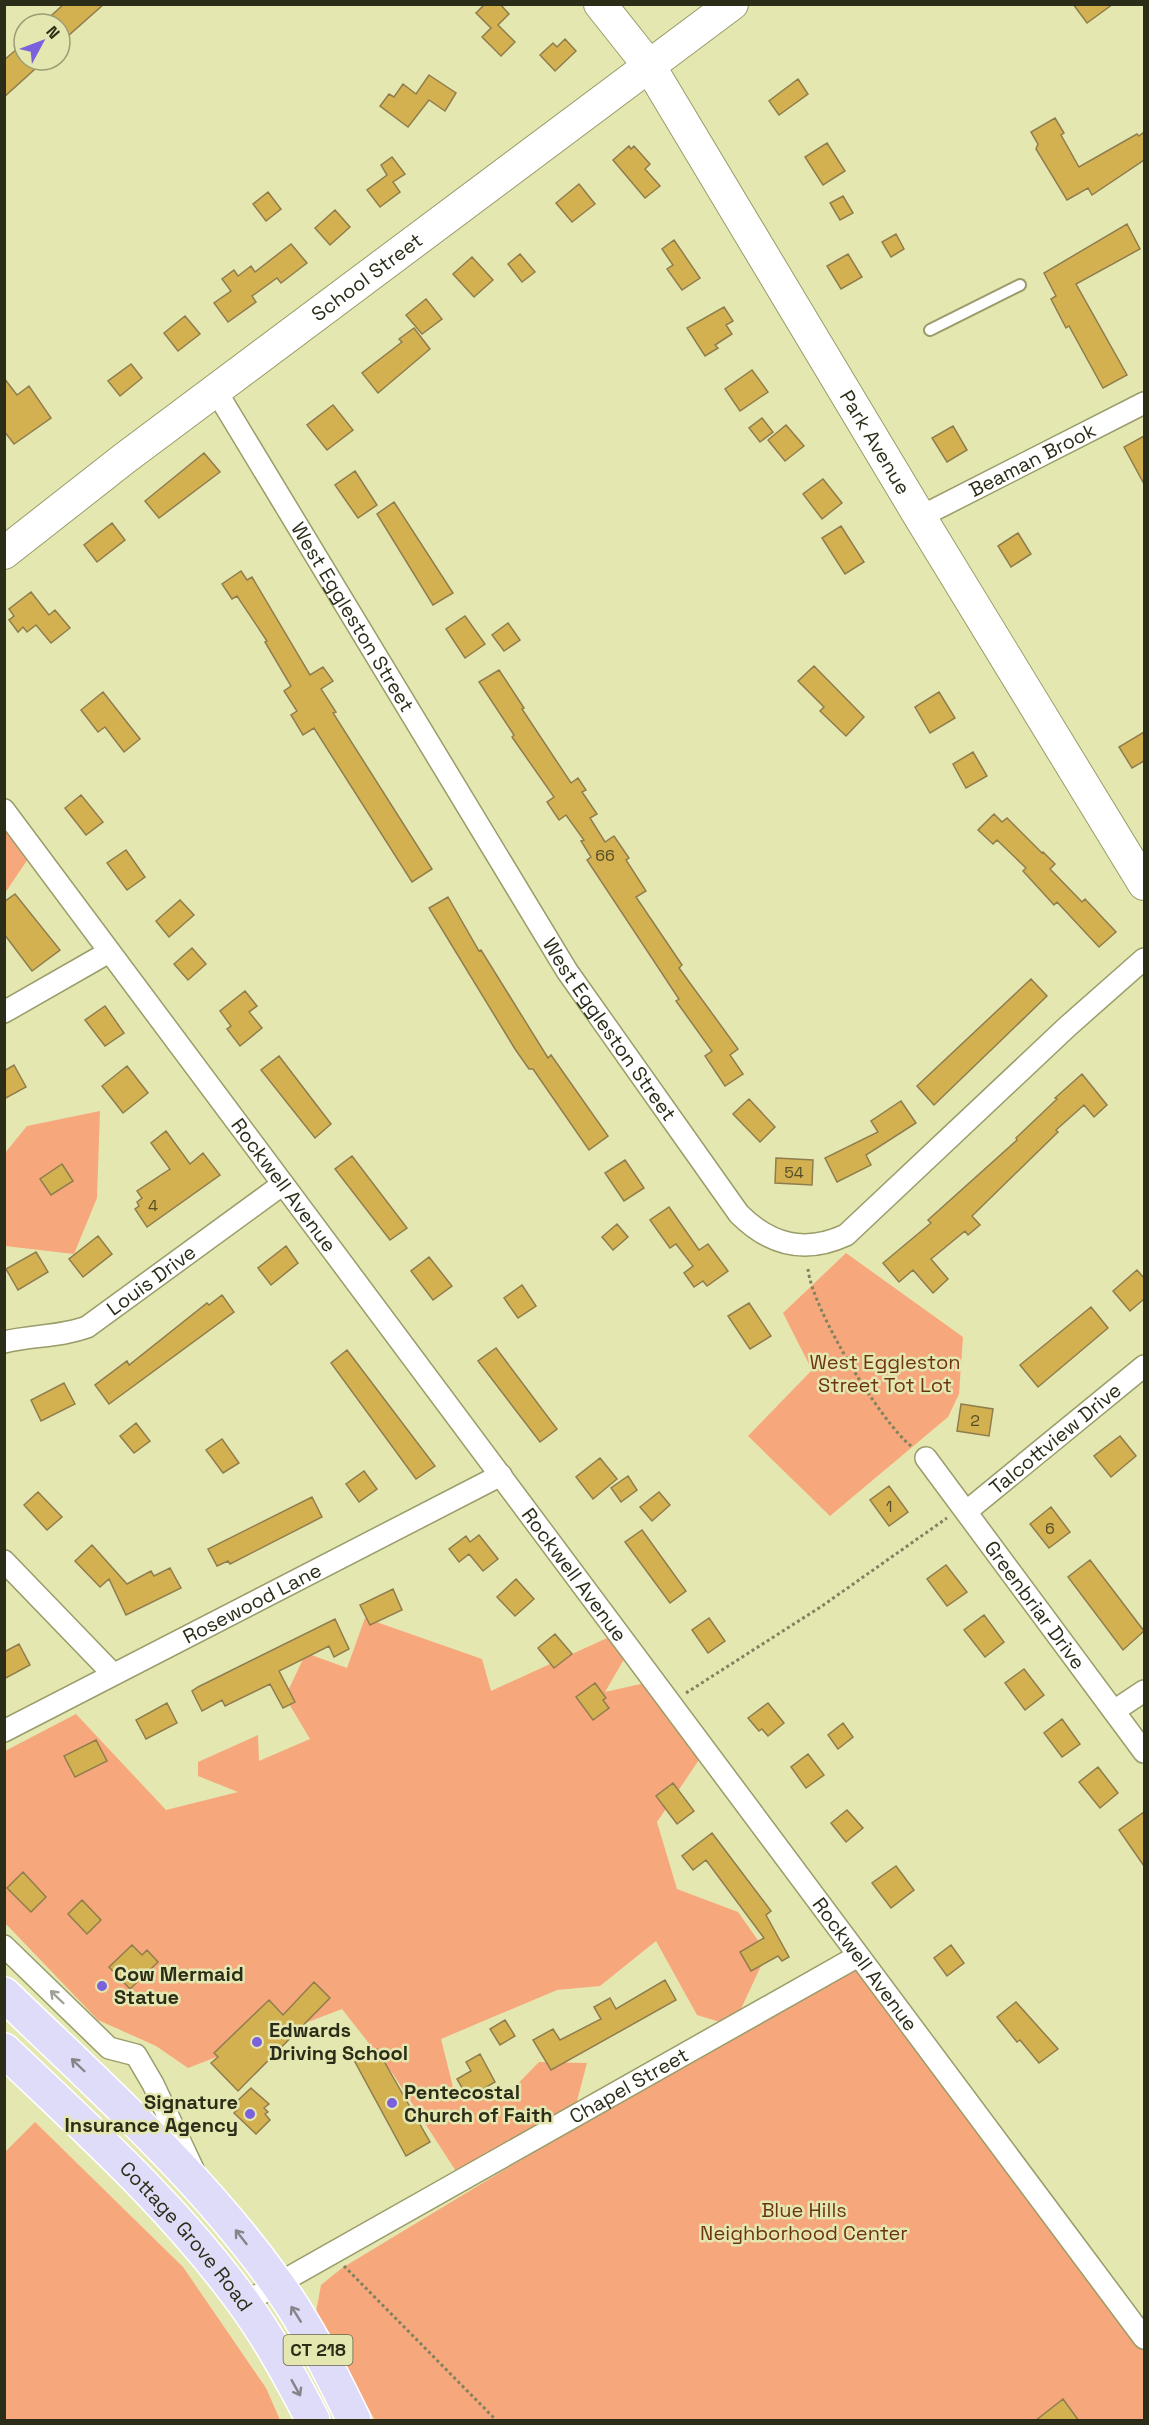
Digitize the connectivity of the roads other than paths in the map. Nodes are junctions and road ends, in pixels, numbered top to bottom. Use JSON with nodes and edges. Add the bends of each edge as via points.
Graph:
{"nodes":[{"id":1,"x":600,"y":4,"type":"edge"},
{"id":2,"x":732,"y":4,"type":"edge"},
{"id":3,"x":650,"y":67,"type":"junction"},
{"id":4,"x":1020,"y":285,"type":"dead end"},
{"id":5,"x":930,"y":330,"type":"dead end"},
{"id":6,"x":216,"y":392,"type":"junction"},
{"id":7,"x":1144,"y":403,"type":"edge"},
{"id":8,"x":920,"y":518,"type":"junction"},
{"id":9,"x":4,"y":553,"type":"edge"},
{"id":10,"x":4,"y":810,"type":"edge"},
{"id":11,"x":1144,"y":884,"type":"edge"},
{"id":12,"x":109,"y":952,"type":"junction"},
{"id":13,"x":1144,"y":960,"type":"edge"},
{"id":14,"x":4,"y":1012,"type":"edge"},
{"id":15,"x":283,"y":1184,"type":"junction"},
{"id":16,"x":4,"y":1342,"type":"edge"},
{"id":17,"x":1144,"y":1366,"type":"edge"},
{"id":18,"x":926,"y":1458,"type":"road end"},
{"id":19,"x":501,"y":1475,"type":"junction"},
{"id":20,"x":967,"y":1511,"type":"junction"},
{"id":21,"x":4,"y":1561,"type":"edge"},
{"id":22,"x":113,"y":1674,"type":"junction"},
{"id":23,"x":1144,"y":1691,"type":"edge"},
{"id":24,"x":1114,"y":1711,"type":"junction"},
{"id":25,"x":4,"y":1731,"type":"edge"},
{"id":26,"x":1144,"y":1752,"type":"edge"},
{"id":27,"x":4,"y":1946,"type":"edge"},
{"id":28,"x":858,"y":1956,"type":"junction"},
{"id":29,"x":4,"y":1994,"type":"edge"},
{"id":30,"x":4,"y":2050,"type":"edge"},
{"id":31,"x":203,"y":2192,"type":"junction"},
{"id":32,"x":277,"y":2283,"type":"junction"},
{"id":33,"x":244,"y":2303,"type":"junction"},
{"id":34,"x":1144,"y":2338,"type":"edge"},
{"id":35,"x":313,"y":2421,"type":"edge"},
{"id":36,"x":354,"y":2421,"type":"edge"}],
"edges":[{"from":1,"to":3,"type":"main road","name":"Park Avenue"},
{"from":2,"to":3,"type":"main road","name":"School Street"},
{"from":3,"to":6,"type":"main road","name":"School Street"},
{"from":3,"to":8,"type":"main road","name":"Park Avenue"},
{"from":4,"to":5,"type":"lane"},
{"from":6,"to":9,"type":"main road","name":"School Street"},
{"from":6,"to":13,"type":"street","name":"West Eggleston Street","via":[[567,971],[738,1214],[762,1234],[788,1244],[811,1246],[854,1229],[1068,1026]]},
{"from":7,"to":8,"type":"street","name":"Beaman Brook"},
{"from":8,"to":11,"type":"main road","name":"Park Avenue"},
{"from":10,"to":12,"type":"street","name":"Rockwell Avenue"},
{"from":12,"to":14,"type":"street"},
{"from":12,"to":15,"type":"street","name":"Rockwell Avenue"},
{"from":15,"to":16,"type":"street","name":"Louis Drive","via":[[87,1327],[68,1334]]},
{"from":15,"to":19,"type":"street","name":"Rockwell Avenue"},
{"from":17,"to":20,"type":"street","name":"Talcottview Drive"},
{"from":18,"to":20,"type":"street","name":"Greenbriar Drive"},
{"from":19,"to":22,"type":"street","name":"Rosewood Lane"},
{"from":19,"to":28,"type":"street","name":"Rockwell Avenue"},
{"from":20,"to":24,"type":"street","name":"Greenbriar Drive"},
{"from":21,"to":22,"type":"street"},
{"from":22,"to":25,"type":"street","name":"Rosewood Lane"},
{"from":23,"to":24,"type":"street"},
{"from":24,"to":26,"type":"street","name":"Greenbriar Drive"},
{"from":31,"to":27,"type":"street","name":"Cottage Grove Road","one_way":true,"via":[[136,2055],[109,2048]]},
{"from":28,"to":32,"type":"street","name":"Chapel Street"},
{"from":28,"to":34,"type":"street","name":"Rockwell Avenue"},
{"from":31,"to":29,"type":"main road","name":"Cottage Grove Road","number":"CT 218","one_way":true,"via":[[172,2156]]},
{"from":30,"to":33,"type":"main road","name":"Cottage Grove Road","number":"CT 218","via":[[143,2183]]},
{"from":32,"to":31,"type":"main road","name":"Cottage Grove Road","number":"CT 218","one_way":true},
{"from":32,"to":33,"type":"street","name":"Chapel Street"},
{"from":36,"to":32,"type":"main road","name":"Cottage Grove Road","number":"CT 218","one_way":true},
{"from":33,"to":35,"type":"main road","name":"Cottage Grove Road","number":"CT 218","one_way":true}]}
